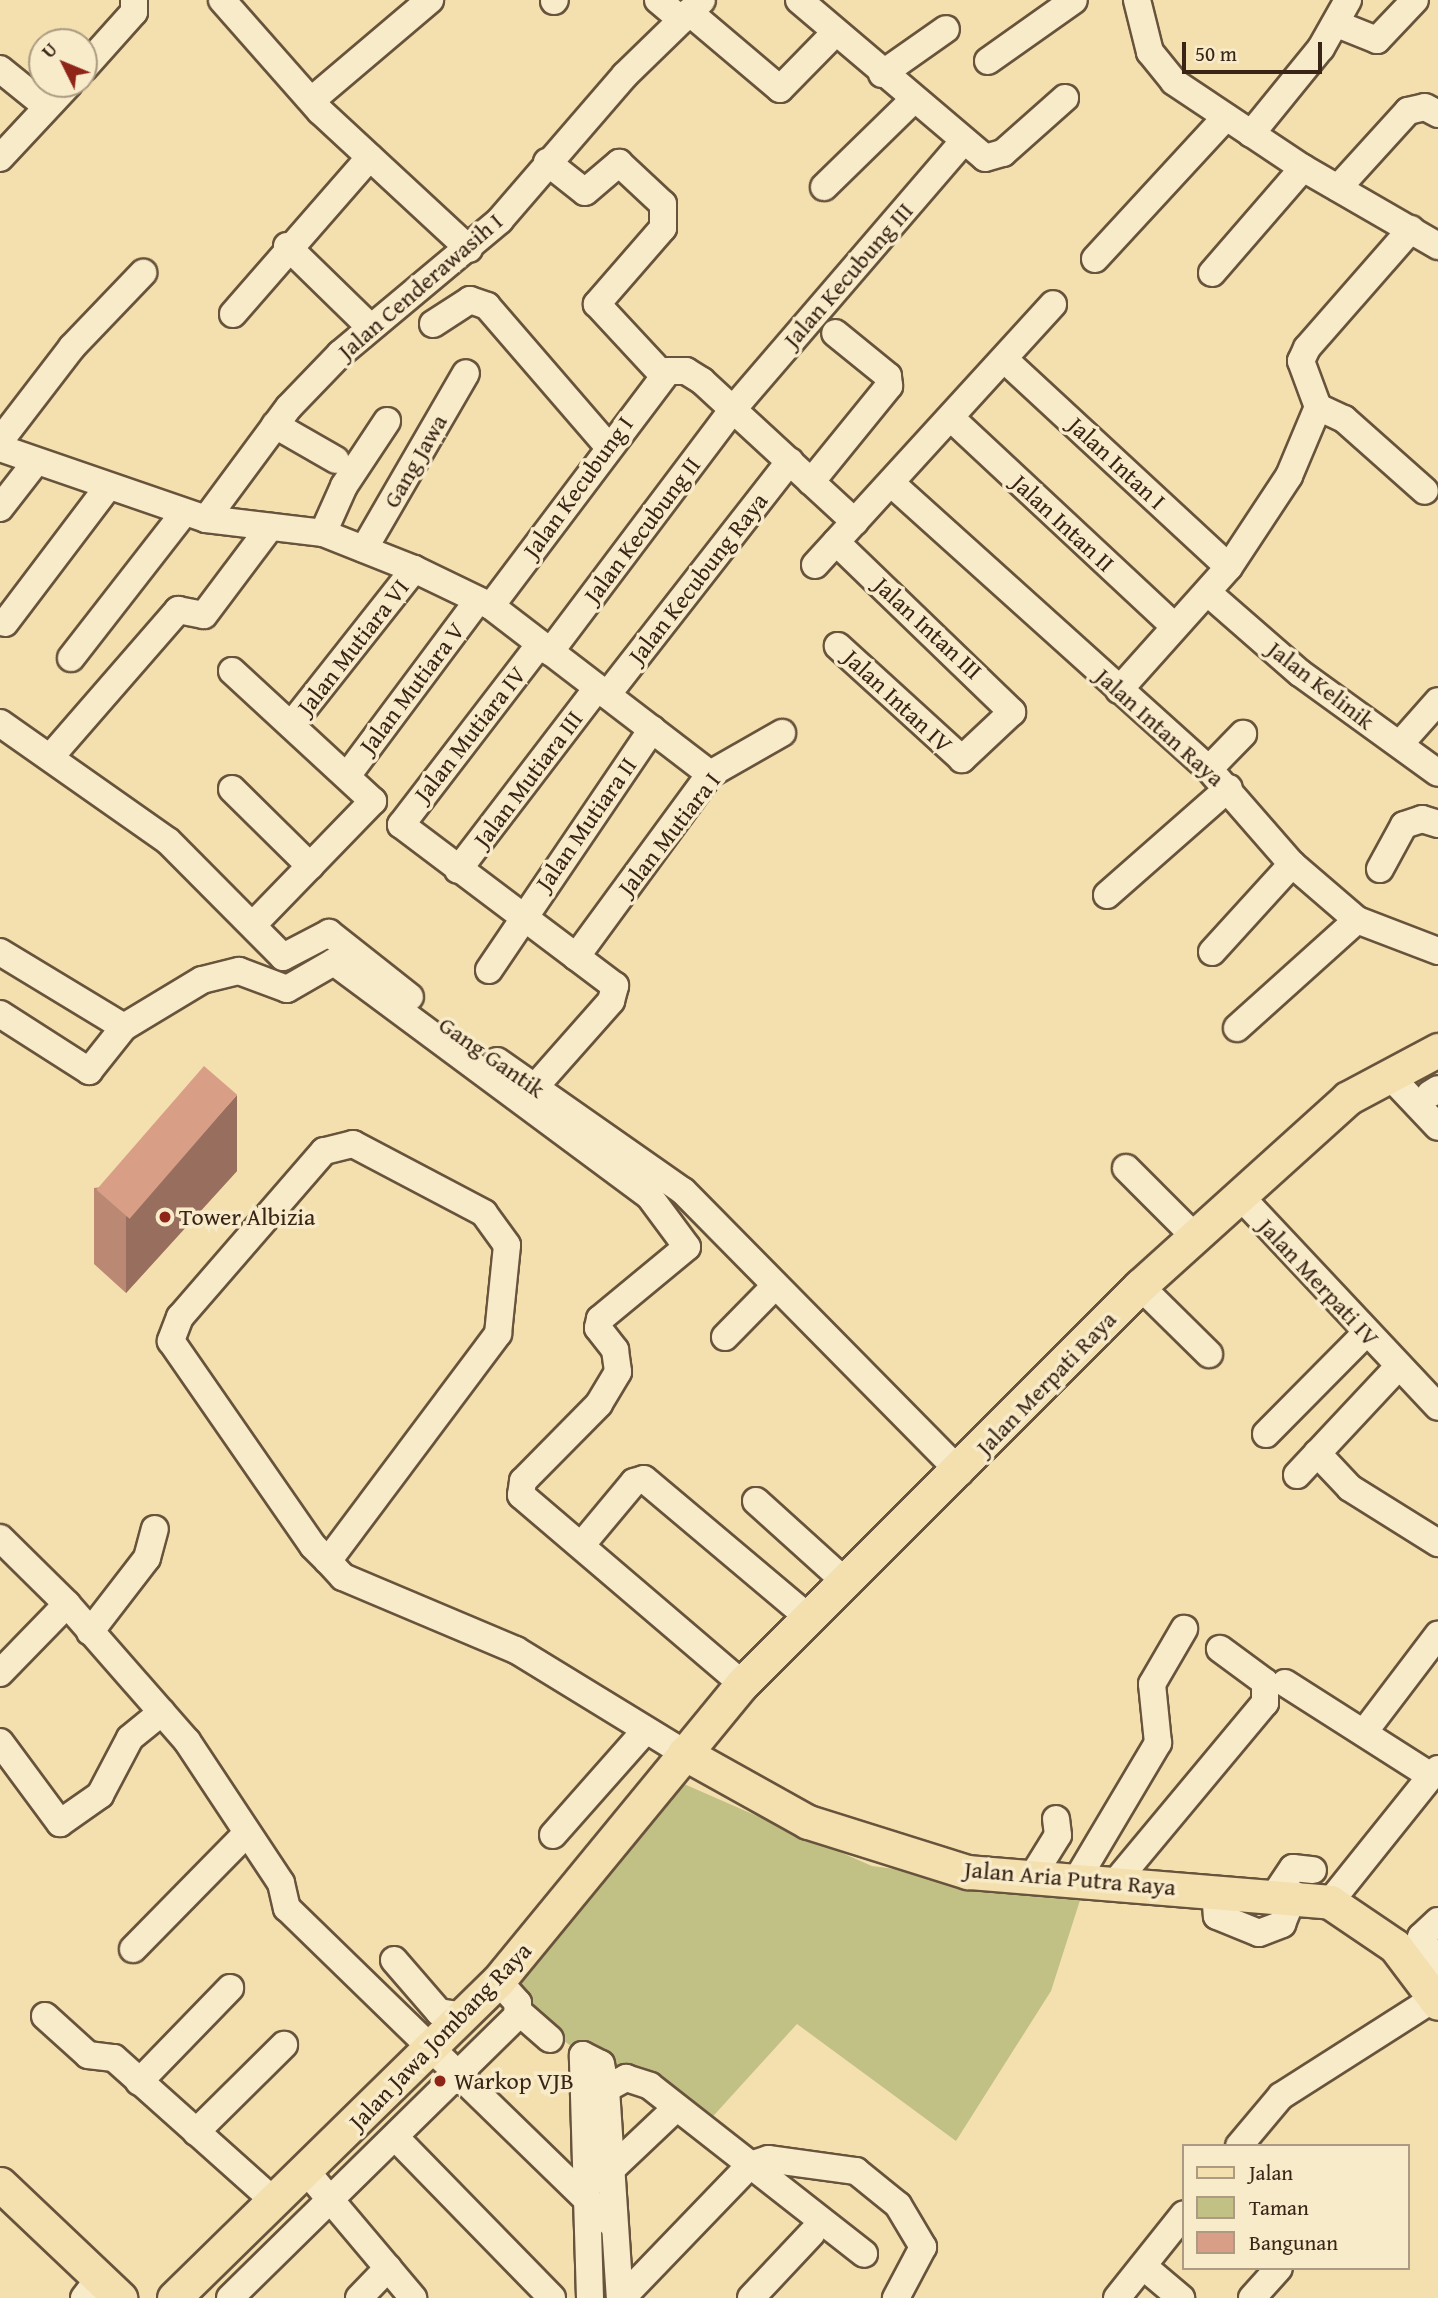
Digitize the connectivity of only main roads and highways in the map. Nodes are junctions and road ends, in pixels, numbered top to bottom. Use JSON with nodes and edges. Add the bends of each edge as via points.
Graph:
{"nodes":[{"id":1,"x":1438,"y":1050,"type":"edge"},
{"id":2,"x":684,"y":1753,"type":"junction"},
{"id":3,"x":1435,"y":1986,"type":"edge"},
{"id":4,"x":5,"y":2198,"type":"edge"},
{"id":5,"x":105,"y":2293,"type":"edge"},
{"id":6,"x":185,"y":2296,"type":"edge"}],
"edges":[{"from":1,"to":2,"type":"main road","name":"Jalan Merpati Raya","via":[[1326,1116],[1140,1286],[960,1472],[742,1685]]},
{"from":2,"to":3,"type":"main road","name":"Jalan Aria Putra Raya","via":[[808,1822],[889,1852],[968,1872],[1215,1890],[1294,1886],[1383,1935]]},
{"from":2,"to":6,"type":"main road","name":"Jalan Jawa Jombang Raya","via":[[498,1981],[463,2016],[449,2065],[307,2172]]},
{"from":4,"to":5,"type":"main road"}]}
